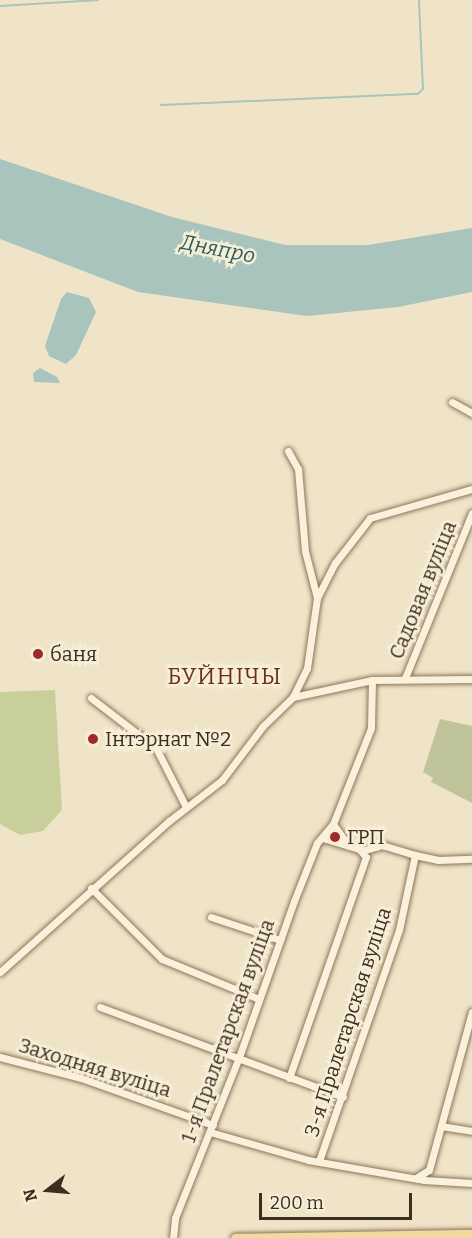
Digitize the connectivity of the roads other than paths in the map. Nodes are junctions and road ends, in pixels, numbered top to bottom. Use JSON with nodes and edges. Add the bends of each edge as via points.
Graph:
{"nodes":[{"id":1,"x":452,"y":402,"type":"dead end"},
{"id":2,"x":472,"y":413,"type":"edge"},
{"id":3,"x":288,"y":451,"type":"dead end"},
{"id":4,"x":472,"y":489,"type":"edge"},
{"id":5,"x":472,"y":513,"type":"edge"},
{"id":6,"x":316,"y":598,"type":"junction"},
{"id":7,"x":405,"y":678,"type":"junction"},
{"id":8,"x":372,"y":680,"type":"junction"},
{"id":9,"x":472,"y":680,"type":"edge"},
{"id":10,"x":293,"y":697,"type":"junction"},
{"id":11,"x":91,"y":698,"type":"dead end"},
{"id":12,"x":186,"y":807,"type":"junction"},
{"id":13,"x":333,"y":825,"type":"junction"},
{"id":14,"x":322,"y":838,"type":"junction"},
{"id":15,"x":350,"y":846,"type":"junction"},
{"id":16,"x":363,"y":851,"type":"junction"},
{"id":17,"x":415,"y":855,"type":"junction"},
{"id":18,"x":472,"y":859,"type":"edge"},
{"id":19,"x":91,"y":888,"type":"junction"},
{"id":20,"x":211,"y":917,"type":"dead end"},
{"id":21,"x":280,"y":940,"type":"junction"},
{"id":22,"x":0,"y":972,"type":"edge"},
{"id":23,"x":259,"y":999,"type":"junction"},
{"id":24,"x":100,"y":1007,"type":"dead end"},
{"id":25,"x":472,"y":1012,"type":"edge"},
{"id":26,"x":0,"y":1057,"type":"edge"},
{"id":27,"x":238,"y":1060,"type":"junction"},
{"id":28,"x":289,"y":1078,"type":"junction"},
{"id":29,"x":343,"y":1097,"type":"junction"},
{"id":30,"x":441,"y":1126,"type":"junction"},
{"id":31,"x":211,"y":1128,"type":"junction"},
{"id":32,"x":472,"y":1131,"type":"edge"},
{"id":33,"x":319,"y":1161,"type":"junction"},
{"id":34,"x":416,"y":1178,"type":"junction"},
{"id":35,"x":472,"y":1183,"type":"edge"},
{"id":36,"x":472,"y":1234,"type":"edge"},
{"id":37,"x":173,"y":1238,"type":"edge"},
{"id":38,"x":235,"y":1238,"type":"edge"}],
"edges":[{"from":1,"to":2,"type":"street"},
{"from":3,"to":6,"type":"street","via":[[298,470],[305,551]]},
{"from":4,"to":6,"type":"street","via":[[374,516],[340,557]]},
{"from":5,"to":7,"type":"street","name":"Садовая вуліца"},
{"from":6,"to":10,"type":"street","via":[[307,668]]},
{"from":7,"to":8,"type":"street"},
{"from":7,"to":9,"type":"street"},
{"from":8,"to":10,"type":"street"},
{"from":8,"to":13,"type":"street","name":"1-я Пралетарская вуліца","via":[[371,728]]},
{"from":10,"to":12,"type":"street","via":[[263,726],[222,780]]},
{"from":11,"to":12,"type":"street","via":[[156,748]]},
{"from":12,"to":19,"type":"street"},
{"from":13,"to":14,"type":"street","name":"1-я Пралетарская вуліца"},
{"from":13,"to":15,"type":"street"},
{"from":14,"to":15,"type":"street"},
{"from":14,"to":21,"type":"street","name":"1-я Пралетарская вуліца"},
{"from":15,"to":16,"type":"street"},
{"from":16,"to":17,"type":"street","via":[[382,845]]},
{"from":16,"to":28,"type":"street","via":[[365,864]]},
{"from":17,"to":18,"type":"street","via":[[438,860]]},
{"from":17,"to":29,"type":"street","name":"3-я Пралетарская вуліца","via":[[399,930]]},
{"from":19,"to":22,"type":"street"},
{"from":19,"to":23,"type":"street","via":[[162,959]]},
{"from":20,"to":21,"type":"street"},
{"from":21,"to":23,"type":"street","name":"1-я Пралетарская вуліца"},
{"from":23,"to":27,"type":"street","name":"1-я Пралетарская вуліца"},
{"from":24,"to":27,"type":"street"},
{"from":25,"to":30,"type":"street"},
{"from":26,"to":31,"type":"street","name":"Заходняя вуліца","via":[[81,1078]]},
{"from":27,"to":28,"type":"street"},
{"from":27,"to":31,"type":"street","name":"1-я Пралетарская вуліца"},
{"from":28,"to":29,"type":"street"},
{"from":29,"to":33,"type":"street","name":"3-я Пралетарская вуліца"},
{"from":30,"to":32,"type":"street"},
{"from":30,"to":34,"type":"street","via":[[429,1170]]},
{"from":31,"to":33,"type":"street","name":"Заходняя вуліца"},
{"from":31,"to":37,"type":"street","name":"1-я Пралетарская вуліца","via":[[175,1218]]},
{"from":33,"to":34,"type":"street","name":"Заходняя вуліца"},
{"from":34,"to":35,"type":"street","name":"Заходняя вуліца"},
{"from":36,"to":38,"type":"main road"}]}
